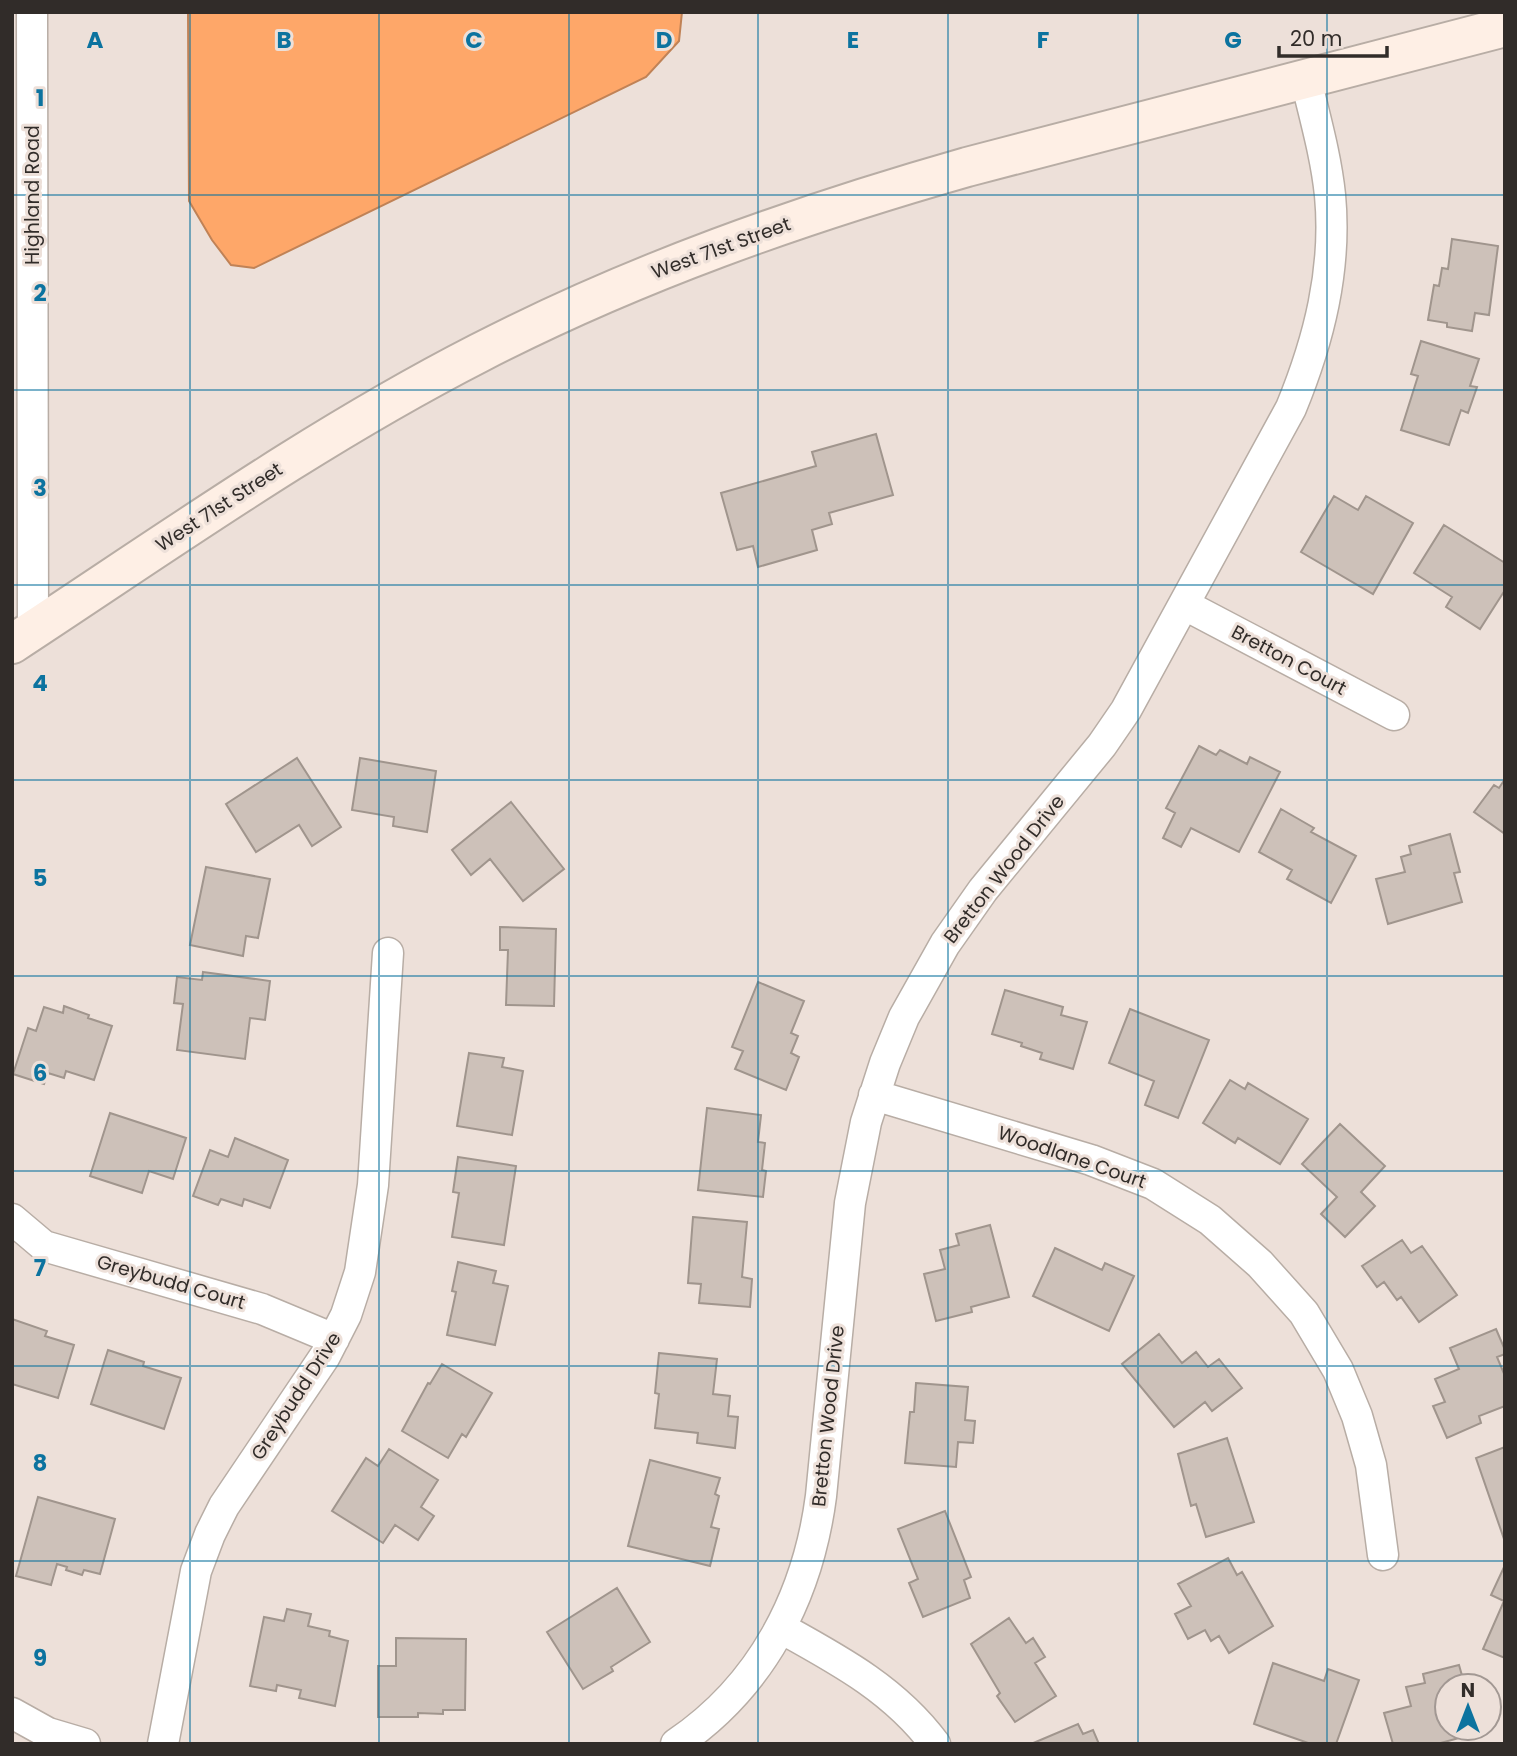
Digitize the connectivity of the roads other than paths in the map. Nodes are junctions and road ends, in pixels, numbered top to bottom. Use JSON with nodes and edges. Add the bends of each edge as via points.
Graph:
{"nodes":[{"id":1,"x":32,"y":12,"type":"edge"},
{"id":2,"x":1505,"y":27,"type":"edge"},
{"id":3,"x":1306,"y":80,"type":"junction"},
{"id":4,"x":1185,"y":605,"type":"junction"},
{"id":5,"x":23,"y":637,"type":"edge"},
{"id":6,"x":1394,"y":715,"type":"dead end"},
{"id":7,"x":388,"y":953,"type":"dead end"},
{"id":8,"x":874,"y":1095,"type":"junction"},
{"id":9,"x":12,"y":1219,"type":"edge"},
{"id":10,"x":334,"y":1339,"type":"junction"},
{"id":11,"x":1383,"y":1555,"type":"dead end"},
{"id":12,"x":782,"y":1628,"type":"junction"},
{"id":13,"x":12,"y":1713,"type":"edge"},
{"id":14,"x":85,"y":1744,"type":"edge"},
{"id":15,"x":163,"y":1744,"type":"edge"},
{"id":16,"x":676,"y":1744,"type":"edge"},
{"id":17,"x":935,"y":1744,"type":"edge"}],
"edges":[{"from":1,"to":5,"type":"street","name":"Highland Road"},
{"from":2,"to":3,"type":"main road","name":"West 71st Street"},
{"from":3,"to":4,"type":"street","name":"Bretton Wood Drive","via":[[1330,203],[1328,279],[1319,330],[1291,408]]},
{"from":3,"to":5,"type":"main road","name":"West 71st Street","via":[[886,190],[742,238],[586,302],[480,352],[304,451]]},
{"from":4,"to":6,"type":"street","name":"Bretton Court"},
{"from":4,"to":8,"type":"street","name":"Bretton Wood Drive","via":[[1114,729],[944,944],[904,1017]]},
{"from":7,"to":10,"type":"street","name":"Greybudd Drive","via":[[373,1185],[364,1253],[353,1297]]},
{"from":8,"to":11,"type":"street","name":"Woodlane Court","via":[[1091,1160],[1153,1184],[1210,1220],[1261,1264],[1304,1313],[1343,1382],[1371,1465]]},
{"from":8,"to":12,"type":"street","name":"Bretton Wood Drive","via":[[850,1203],[817,1525],[807,1568]]},
{"from":9,"to":10,"type":"street","name":"Greybudd Court","via":[[44,1245],[262,1309]]},
{"from":10,"to":15,"type":"street","name":"Greybudd Drive","via":[[210,1534],[196,1572]]},
{"from":12,"to":16,"type":"street","name":"Bretton Wood Drive","via":[[733,1695]]},
{"from":12,"to":17,"type":"street","via":[[870,1680],[903,1707]]},
{"from":13,"to":14,"type":"street"}]}
